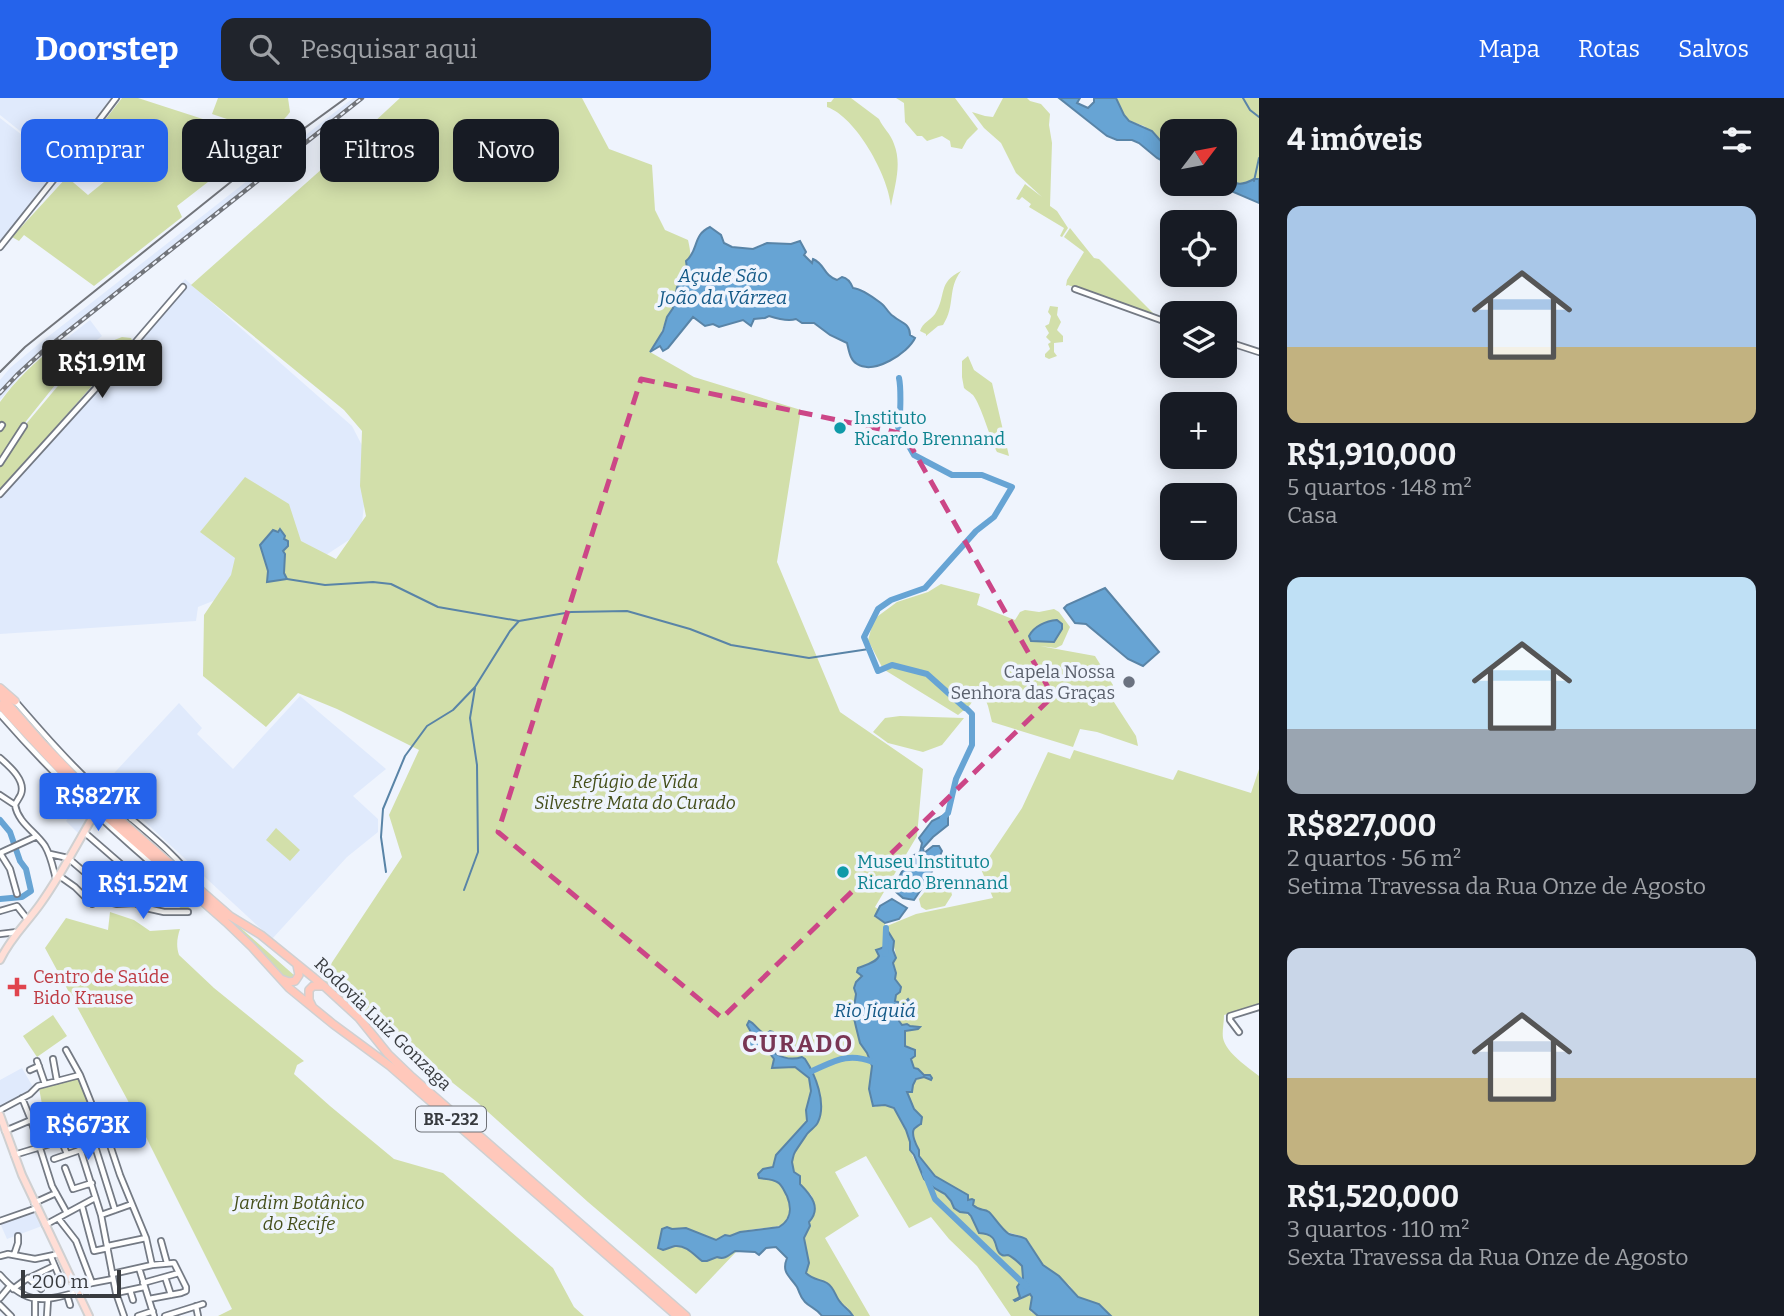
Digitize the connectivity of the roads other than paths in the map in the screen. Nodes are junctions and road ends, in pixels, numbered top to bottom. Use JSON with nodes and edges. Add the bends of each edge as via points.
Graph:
{"nodes":[{"id":1,"x":116,"y":98,"type":"edge"},
{"id":2,"x":0,"y":247,"type":"edge"},
{"id":3,"x":183,"y":287,"type":"dead end"},
{"id":4,"x":1075,"y":289,"type":"dead end"},
{"id":5,"x":1160,"y":320,"type":"edge"},
{"id":6,"x":1237,"y":345,"type":"edge"},
{"id":7,"x":1259,"y":352,"type":"edge"},
{"id":8,"x":24,"y":426,"type":"dead end"},
{"id":9,"x":0,"y":463,"type":"edge"},
{"id":10,"x":0,"y":494,"type":"edge"},
{"id":11,"x":0,"y":686,"type":"edge"},
{"id":12,"x":0,"y":695,"type":"edge"},
{"id":13,"x":15,"y":701,"type":"joint"},
{"id":14,"x":0,"y":705,"type":"edge"},
{"id":15,"x":0,"y":714,"type":"edge"},
{"id":16,"x":0,"y":758,"type":"edge"},
{"id":17,"x":0,"y":795,"type":"edge"},
{"id":18,"x":15,"y":805,"type":"junction"},
{"id":19,"x":95,"y":813,"type":"junction"},
{"id":20,"x":136,"y":814,"type":"dead end"},
{"id":21,"x":131,"y":819,"type":"junction"},
{"id":22,"x":144,"y":821,"type":"dead end"},
{"id":23,"x":138,"y":826,"type":"junction"},
{"id":24,"x":84,"y":832,"type":"junction"},
{"id":25,"x":35,"y":837,"type":"junction"},
{"id":26,"x":0,"y":853,"type":"edge"},
{"id":27,"x":49,"y":853,"type":"junction"},
{"id":28,"x":68,"y":858,"type":"junction"},
{"id":29,"x":57,"y":877,"type":"junction"},
{"id":30,"x":17,"y":894,"type":"dead end"},
{"id":31,"x":205,"y":895,"type":"junction"},
{"id":32,"x":135,"y":903,"type":"junction"},
{"id":33,"x":146,"y":908,"type":"junction"},
{"id":34,"x":0,"y":911,"type":"edge"},
{"id":35,"x":188,"y":912,"type":"dead end"},
{"id":36,"x":28,"y":920,"type":"junction"},
{"id":37,"x":226,"y":922,"type":"junction"},
{"id":38,"x":17,"y":932,"type":"junction"},
{"id":39,"x":2,"y":934,"type":"edge"},
{"id":40,"x":9,"y":942,"type":"junction"},
{"id":41,"x":0,"y":960,"type":"edge"},
{"id":42,"x":294,"y":961,"type":"junction"},
{"id":43,"x":277,"y":976,"type":"junction"},
{"id":44,"x":324,"y":986,"type":"junction"},
{"id":45,"x":1259,"y":1007,"type":"edge"},
{"id":46,"x":313,"y":1008,"type":"junction"},
{"id":47,"x":1239,"y":1032,"type":"dead end"},
{"id":48,"x":66,"y":1050,"type":"dead end"},
{"id":49,"x":53,"y":1059,"type":"dead end"},
{"id":50,"x":30,"y":1070,"type":"dead end"},
{"id":51,"x":80,"y":1075,"type":"junction"},
{"id":52,"x":57,"y":1081,"type":"junction"},
{"id":53,"x":45,"y":1084,"type":"junction"},
{"id":54,"x":22,"y":1098,"type":"junction"},
{"id":55,"x":92,"y":1105,"type":"junction"},
{"id":56,"x":83,"y":1108,"type":"junction"},
{"id":57,"x":0,"y":1110,"type":"edge"},
{"id":58,"x":68,"y":1111,"type":"junction"},
{"id":59,"x":0,"y":1115,"type":"edge"},
{"id":60,"x":51,"y":1116,"type":"junction"},
{"id":61,"x":31,"y":1120,"type":"junction"},
{"id":62,"x":5,"y":1131,"type":"junction"},
{"id":63,"x":60,"y":1141,"type":"junction"},
{"id":64,"x":39,"y":1148,"type":"junction"},
{"id":65,"x":80,"y":1150,"type":"junction"},
{"id":66,"x":67,"y":1154,"type":"junction"},
{"id":67,"x":13,"y":1155,"type":"junction"},
{"id":68,"x":54,"y":1159,"type":"dead end"},
{"id":69,"x":65,"y":1168,"type":"dead end"},
{"id":70,"x":92,"y":1183,"type":"junction"},
{"id":71,"x":56,"y":1193,"type":"junction"},
{"id":72,"x":95,"y":1198,"type":"junction"},
{"id":73,"x":132,"y":1204,"type":"junction"},
{"id":74,"x":35,"y":1205,"type":"junction"},
{"id":75,"x":82,"y":1206,"type":"junction"},
{"id":76,"x":115,"y":1210,"type":"junction"},
{"id":77,"x":67,"y":1213,"type":"junction"},
{"id":78,"x":101,"y":1215,"type":"junction"},
{"id":79,"x":58,"y":1217,"type":"junction"},
{"id":80,"x":0,"y":1220,"type":"edge"},
{"id":81,"x":45,"y":1225,"type":"junction"},
{"id":82,"x":18,"y":1236,"type":"dead end"},
{"id":83,"x":146,"y":1238,"type":"junction"},
{"id":84,"x":161,"y":1241,"type":"dead end"},
{"id":85,"x":108,"y":1247,"type":"junction"},
{"id":86,"x":59,"y":1254,"type":"junction"},
{"id":87,"x":14,"y":1255,"type":"junction"},
{"id":88,"x":0,"y":1256,"type":"edge"},
{"id":89,"x":51,"y":1257,"type":"junction"},
{"id":90,"x":167,"y":1263,"type":"junction"},
{"id":91,"x":152,"y":1265,"type":"junction"},
{"id":92,"x":54,"y":1266,"type":"junction"},
{"id":93,"x":139,"y":1268,"type":"junction"},
{"id":94,"x":43,"y":1271,"type":"junction"},
{"id":95,"x":179,"y":1273,"type":"junction"},
{"id":96,"x":0,"y":1275,"type":"edge"},
{"id":97,"x":47,"y":1277,"type":"dead end"},
{"id":98,"x":112,"y":1277,"type":"junction"},
{"id":99,"x":28,"y":1278,"type":"junction"},
{"id":100,"x":166,"y":1278,"type":"junction"},
{"id":101,"x":62,"y":1283,"type":"dead end"},
{"id":102,"x":92,"y":1283,"type":"junction"},
{"id":103,"x":144,"y":1285,"type":"junction"},
{"id":104,"x":12,"y":1288,"type":"junction"},
{"id":105,"x":41,"y":1289,"type":"dead end"},
{"id":106,"x":77,"y":1290,"type":"junction"},
{"id":107,"x":130,"y":1290,"type":"junction"},
{"id":108,"x":116,"y":1293,"type":"junction"},
{"id":109,"x":67,"y":1295,"type":"junction"},
{"id":110,"x":171,"y":1295,"type":"junction"},
{"id":111,"x":0,"y":1298,"type":"edge"},
{"id":112,"x":35,"y":1298,"type":"junction"},
{"id":113,"x":48,"y":1299,"type":"junction"},
{"id":114,"x":149,"y":1299,"type":"junction"},
{"id":115,"x":133,"y":1300,"type":"dead end"},
{"id":116,"x":203,"y":1304,"type":"dead end"},
{"id":117,"x":0,"y":1305,"type":"edge"},
{"id":118,"x":70,"y":1305,"type":"dead end"},
{"id":119,"x":196,"y":1306,"type":"junction"},
{"id":120,"x":153,"y":1314,"type":"edge"},
{"id":121,"x":11,"y":1316,"type":"edge"},
{"id":122,"x":35,"y":1316,"type":"edge"},
{"id":123,"x":47,"y":1316,"type":"edge"},
{"id":124,"x":89,"y":1316,"type":"edge"},
{"id":125,"x":124,"y":1316,"type":"edge"},
{"id":126,"x":138,"y":1316,"type":"edge"},
{"id":127,"x":165,"y":1316,"type":"edge"},
{"id":128,"x":198,"y":1316,"type":"edge"},
{"id":129,"x":677,"y":1316,"type":"edge"},
{"id":130,"x":686,"y":1316,"type":"edge"}],
"edges":[{"from":1,"to":2,"type":"street"},
{"from":3,"to":10,"type":"street"},
{"from":4,"to":5,"type":"street"},
{"from":6,"to":7,"type":"street"},
{"from":8,"to":9,"type":"street"},
{"from":11,"to":13,"type":"highway"},
{"from":12,"to":31,"type":"highway","name":"Rodovia Luiz Gonzaga","number":"BR-232","via":[[96,799]]},
{"from":13,"to":21,"type":"street","via":[[66,758]]},
{"from":14,"to":37,"type":"highway","name":"Rodovia Luiz Gonzaga","number":"BR-232","via":[[93,804]]},
{"from":15,"to":19,"type":"street"},
{"from":16,"to":18,"type":"street","via":[[21,787]]},
{"from":17,"to":18,"type":"street"},
{"from":18,"to":25,"type":"street"},
{"from":19,"to":24,"type":"main road"},
{"from":19,"to":37,"type":"street"},
{"from":20,"to":21,"type":"street"},
{"from":21,"to":23,"type":"street"},
{"from":22,"to":23,"type":"street"},
{"from":23,"to":31,"type":"street","via":[[184,867]]},
{"from":24,"to":28,"type":"main road"},
{"from":24,"to":33,"type":"street","via":[[154,892]]},
{"from":25,"to":26,"type":"street"},
{"from":25,"to":27,"type":"street"},
{"from":26,"to":30,"type":"street"},
{"from":27,"to":28,"type":"street"},
{"from":27,"to":29,"type":"street"},
{"from":28,"to":29,"type":"main road"},
{"from":28,"to":32,"type":"street"},
{"from":29,"to":32,"type":"street","via":[[92,904],[101,900]]},
{"from":29,"to":36,"type":"main road"},
{"from":31,"to":42,"type":"highway","name":"Rodovia Luiz Gonzaga","number":"BR-232"},
{"from":32,"to":33,"type":"street"},
{"from":33,"to":35,"type":"street"},
{"from":34,"to":36,"type":"street","via":[[15,906]]},
{"from":36,"to":38,"type":"main road"},
{"from":37,"to":43,"type":"highway","name":"Rodovia Luiz Gonzaga","number":"BR-232"},
{"from":38,"to":39,"type":"street"},
{"from":38,"to":40,"type":"main road"},
{"from":39,"to":40,"type":"street"},
{"from":40,"to":41,"type":"main road"},
{"from":42,"to":43,"type":"highway","via":[[299,970],[295,981]]},
{"from":42,"to":44,"type":"highway","name":"Rodovia Luiz Gonzaga","number":"BR-232"},
{"from":43,"to":46,"type":"highway","name":"Rodovia Luiz Gonzaga","number":"BR-232"},
{"from":44,"to":46,"type":"highway","via":[[309,990]]},
{"from":44,"to":130,"type":"highway","name":"Rodovia Luiz Gonzaga","number":"BR-232","via":[[412,1077]]},
{"from":45,"to":47,"type":"street","via":[[1230,1016]]},
{"from":46,"to":129,"type":"highway","name":"Rodovia Luiz Gonzaga","number":"BR-232","via":[[400,1074]]},
{"from":48,"to":51,"type":"street"},
{"from":49,"to":52,"type":"street"},
{"from":50,"to":53,"type":"street","via":[[38,1064]]},
{"from":51,"to":52,"type":"street"},
{"from":51,"to":55,"type":"street"},
{"from":52,"to":53,"type":"street"},
{"from":53,"to":54,"type":"street"},
{"from":54,"to":57,"type":"street"},
{"from":54,"to":61,"type":"street"},
{"from":55,"to":56,"type":"street"},
{"from":55,"to":73,"type":"street"},
{"from":56,"to":58,"type":"street"},
{"from":56,"to":76,"type":"street"},
{"from":58,"to":60,"type":"street"},
{"from":58,"to":65,"type":"street"},
{"from":59,"to":62,"type":"main road"},
{"from":60,"to":61,"type":"street"},
{"from":60,"to":63,"type":"street"},
{"from":61,"to":62,"type":"street"},
{"from":61,"to":64,"type":"street"},
{"from":62,"to":67,"type":"main road"},
{"from":63,"to":64,"type":"street"},
{"from":63,"to":66,"type":"street"},
{"from":64,"to":67,"type":"street"},
{"from":64,"to":71,"type":"street"},
{"from":65,"to":66,"type":"street"},
{"from":65,"to":70,"type":"street"},
{"from":66,"to":68,"type":"street"},
{"from":67,"to":74,"type":"main road"},
{"from":69,"to":70,"type":"street","via":[[73,1189]]},
{"from":70,"to":72,"type":"street"},
{"from":71,"to":74,"type":"street"},
{"from":71,"to":77,"type":"street"},
{"from":72,"to":75,"type":"street"},
{"from":72,"to":78,"type":"street"},
{"from":73,"to":76,"type":"street"},
{"from":73,"to":83,"type":"street"},
{"from":74,"to":80,"type":"street"},
{"from":74,"to":81,"type":"main road"},
{"from":75,"to":77,"type":"street"},
{"from":75,"to":85,"type":"street","via":[[93,1248]]},
{"from":76,"to":78,"type":"street"},
{"from":77,"to":79,"type":"street"},
{"from":78,"to":85,"type":"street"},
{"from":79,"to":81,"type":"street"},
{"from":79,"to":102,"type":"street","via":[[76,1241]]},
{"from":81,"to":86,"type":"main road"},
{"from":82,"to":87,"type":"street"},
{"from":83,"to":85,"type":"street"},
{"from":83,"to":91,"type":"street"},
{"from":84,"to":90,"type":"street"},
{"from":85,"to":98,"type":"street"},
{"from":86,"to":89,"type":"street"},
{"from":86,"to":106,"type":"main road"},
{"from":87,"to":88,"type":"street"},
{"from":87,"to":89,"type":"street"},
{"from":89,"to":92,"type":"street"},
{"from":90,"to":91,"type":"street"},
{"from":90,"to":95,"type":"street","via":[[174,1263]]},
{"from":91,"to":93,"type":"street"},
{"from":92,"to":94,"type":"street"},
{"from":92,"to":101,"type":"street"},
{"from":93,"to":98,"type":"street"},
{"from":93,"to":103,"type":"street"},
{"from":94,"to":97,"type":"street"},
{"from":94,"to":99,"type":"street"},
{"from":95,"to":100,"type":"street"},
{"from":95,"to":110,"type":"street","via":[[187,1289]]},
{"from":96,"to":104,"type":"street"},
{"from":98,"to":102,"type":"street"},
{"from":98,"to":108,"type":"street"},
{"from":99,"to":104,"type":"street"},
{"from":99,"to":105,"type":"street"},
{"from":100,"to":103,"type":"street"},
{"from":100,"to":110,"type":"street"},
{"from":102,"to":106,"type":"street"},
{"from":103,"to":107,"type":"street"},
{"from":103,"to":114,"type":"street"},
{"from":104,"to":111,"type":"street"},
{"from":104,"to":112,"type":"street"},
{"from":106,"to":109,"type":"street"},
{"from":106,"to":124,"type":"main road"},
{"from":107,"to":108,"type":"street"},
{"from":107,"to":115,"type":"street"},
{"from":108,"to":125,"type":"street"},
{"from":109,"to":113,"type":"street"},
{"from":109,"to":118,"type":"street"},
{"from":110,"to":114,"type":"street"},
{"from":112,"to":113,"type":"street"},
{"from":112,"to":122,"type":"street"},
{"from":113,"to":123,"type":"street"},
{"from":114,"to":120,"type":"street"},
{"from":116,"to":119,"type":"street"},
{"from":117,"to":121,"type":"street"},
{"from":119,"to":127,"type":"street"},
{"from":119,"to":128,"type":"street"},
{"from":120,"to":126,"type":"street"}]}
